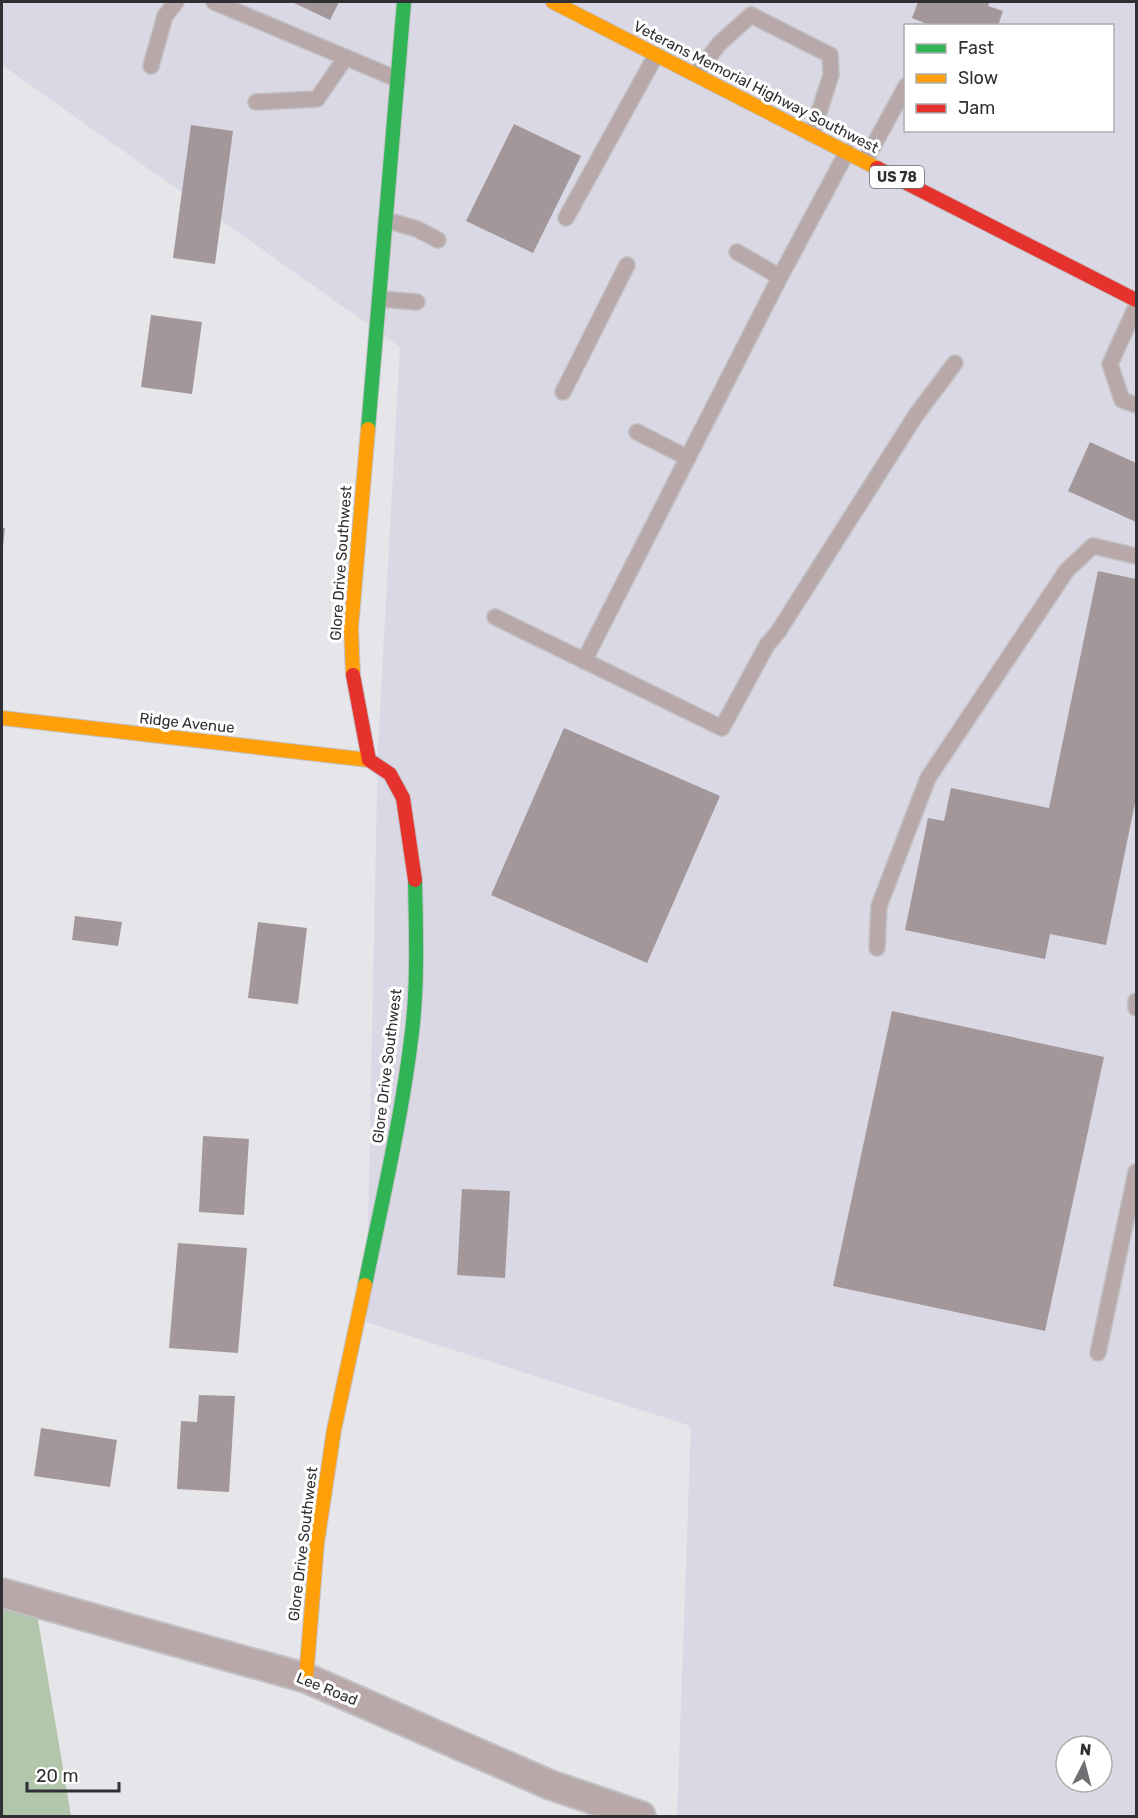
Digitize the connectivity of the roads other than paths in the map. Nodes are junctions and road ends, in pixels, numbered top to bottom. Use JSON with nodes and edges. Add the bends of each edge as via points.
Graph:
{"nodes":[{"id":1,"x":176,"y":2,"type":"edge"},
{"id":2,"x":214,"y":2,"type":"edge"},
{"id":3,"x":404,"y":2,"type":"edge"},
{"id":4,"x":553,"y":2,"type":"edge"},
{"id":5,"x":656,"y":54,"type":"junction"},
{"id":6,"x":346,"y":57,"type":"junction"},
{"id":7,"x":151,"y":66,"type":"dead end"},
{"id":8,"x":696,"y":75,"type":"junction"},
{"id":9,"x":398,"y":79,"type":"junction"},
{"id":10,"x":904,"y":90,"type":"edge"},
{"id":11,"x":256,"y":102,"type":"dead end"},
{"id":12,"x":812,"y":134,"type":"junction"},
{"id":13,"x":847,"y":152,"type":"junction"},
{"id":14,"x":865,"y":161,"type":"junction"},
{"id":15,"x":566,"y":218,"type":"dead end"},
{"id":16,"x":387,"y":220,"type":"junction"},
{"id":17,"x":438,"y":240,"type":"dead end"},
{"id":18,"x":736,"y":252,"type":"dead end"},
{"id":19,"x":627,"y":265,"type":"dead end"},
{"id":20,"x":780,"y":277,"type":"junction"},
{"id":21,"x":381,"y":300,"type":"junction"},
{"id":22,"x":1137,"y":300,"type":"edge"},
{"id":23,"x":417,"y":302,"type":"dead end"},
{"id":24,"x":1137,"y":307,"type":"edge"},
{"id":25,"x":955,"y":363,"type":"dead end"},
{"id":26,"x":564,"y":392,"type":"dead end"},
{"id":27,"x":1137,"y":405,"type":"edge"},
{"id":28,"x":637,"y":432,"type":"dead end"},
{"id":29,"x":688,"y":458,"type":"junction"},
{"id":30,"x":1137,"y":556,"type":"edge"},
{"id":31,"x":495,"y":617,"type":"dead end"},
{"id":32,"x":584,"y":661,"type":"junction"},
{"id":33,"x":2,"y":718,"type":"edge"},
{"id":34,"x":369,"y":760,"type":"junction"},
{"id":35,"x":877,"y":948,"type":"dead end"},
{"id":36,"x":1137,"y":1001,"type":"edge"},
{"id":37,"x":1137,"y":1008,"type":"edge"},
{"id":38,"x":1137,"y":1172,"type":"edge"},
{"id":39,"x":1098,"y":1353,"type":"dead end"},
{"id":40,"x":2,"y":1593,"type":"edge"},
{"id":41,"x":306,"y":1678,"type":"junction"},
{"id":42,"x":640,"y":1816,"type":"edge"}],
"edges":[{"from":1,"to":7,"type":"lane","via":[[165,16]]},
{"from":2,"to":6,"type":"lane"},
{"from":3,"to":9,"type":"street","name":"Glore Drive Southwest"},
{"from":4,"to":5,"type":"street","name":"Veterans Memorial Highway Southwest","number":"US 78"},
{"from":5,"to":8,"type":"street","name":"Veterans Memorial Highway Southwest","number":"US 78"},
{"from":5,"to":15,"type":"lane"},
{"from":6,"to":9,"type":"lane"},
{"from":6,"to":11,"type":"lane","via":[[317,99]]},
{"from":8,"to":12,"type":"street","name":"Veterans Memorial Highway Southwest","number":"US 78"},
{"from":8,"to":12,"type":"lane","via":[[719,44],[751,15],[830,55],[831,75]]},
{"from":9,"to":16,"type":"street","name":"Glore Drive Southwest"},
{"from":10,"to":14,"type":"lane"},
{"from":12,"to":13,"type":"street","name":"Veterans Memorial Highway Southwest","number":"US 78"},
{"from":13,"to":14,"type":"street","name":"Veterans Memorial Highway Southwest","number":"US 78"},
{"from":13,"to":20,"type":"lane"},
{"from":14,"to":22,"type":"street","name":"Veterans Memorial Highway Southwest","number":"US 78"},
{"from":16,"to":17,"type":"lane"},
{"from":16,"to":21,"type":"street","name":"Glore Drive Southwest"},
{"from":18,"to":20,"type":"lane"},
{"from":19,"to":26,"type":"lane"},
{"from":20,"to":29,"type":"lane"},
{"from":21,"to":23,"type":"lane"},
{"from":21,"to":34,"type":"street","name":"Glore Drive Southwest","via":[[351,629],[352,673]]},
{"from":24,"to":27,"type":"lane","via":[[1110,364],[1122,400]]},
{"from":25,"to":32,"type":"lane","via":[[916,415],[767,645],[722,728]]},
{"from":28,"to":29,"type":"lane"},
{"from":29,"to":32,"type":"lane"},
{"from":30,"to":35,"type":"lane","via":[[1093,546],[1067,570],[928,778],[879,906]]},
{"from":31,"to":32,"type":"lane"},
{"from":33,"to":34,"type":"street","name":"Ridge Avenue"},
{"from":34,"to":41,"type":"street","name":"Glore Drive Southwest","via":[[390,774],[405,809],[415,874],[412,1031],[395,1142],[334,1430],[317,1543]]},
{"from":36,"to":37,"type":"lane"},
{"from":38,"to":39,"type":"lane"},
{"from":40,"to":41,"type":"street","name":"Lee Road"},
{"from":41,"to":42,"type":"street","name":"Lee Road","via":[[548,1784]]}]}
